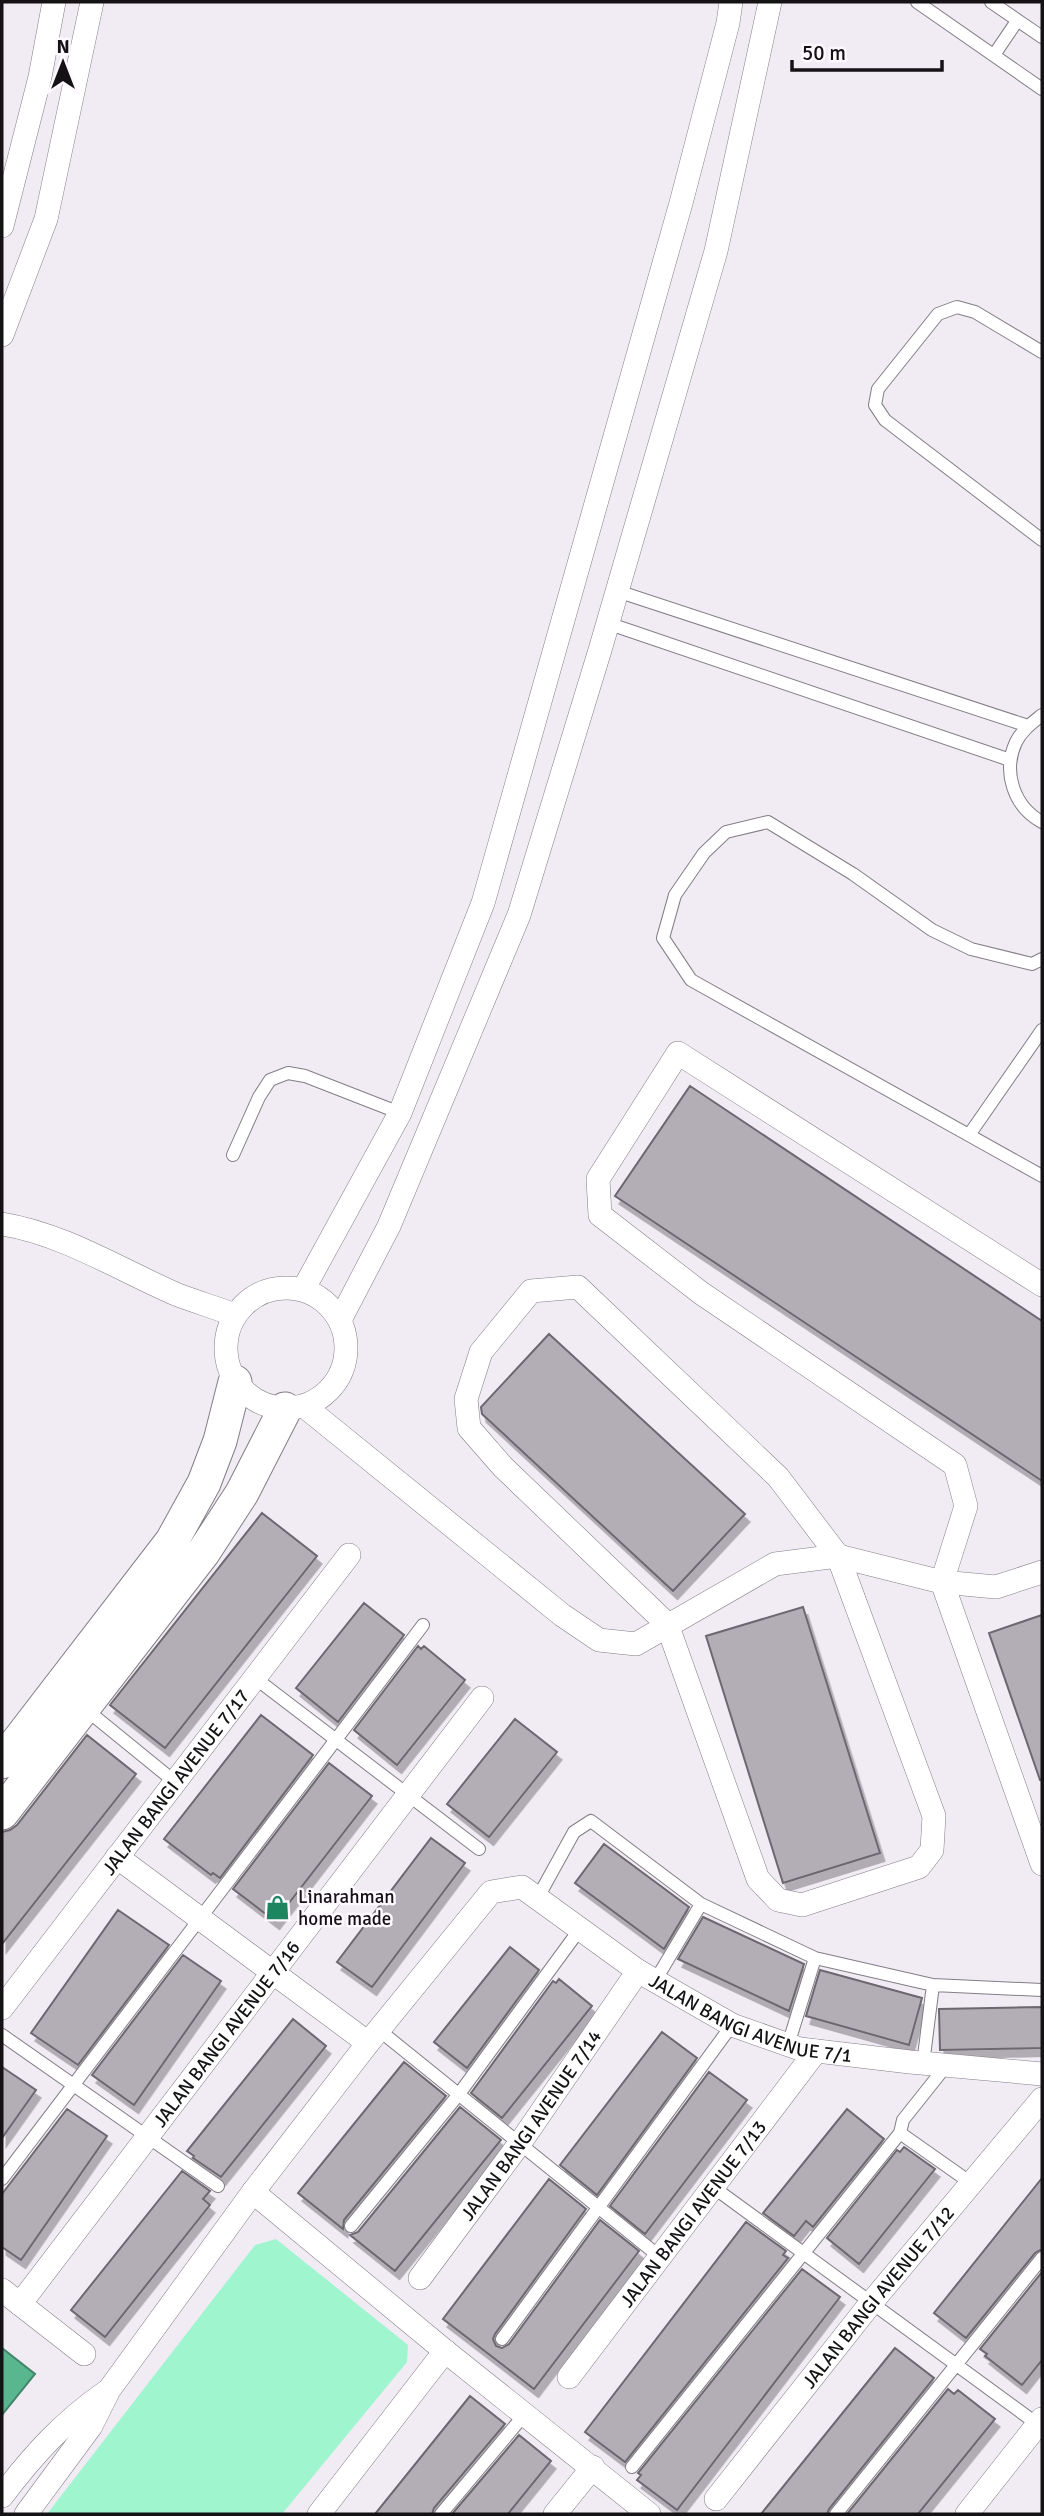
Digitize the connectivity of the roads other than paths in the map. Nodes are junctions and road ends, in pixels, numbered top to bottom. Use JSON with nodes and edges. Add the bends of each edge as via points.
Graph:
{"nodes":[{"id":1,"x":54,"y":2,"type":"edge"},
{"id":2,"x":92,"y":2,"type":"edge"},
{"id":3,"x":731,"y":2,"type":"edge"},
{"id":4,"x":770,"y":2,"type":"edge"},
{"id":5,"x":917,"y":2,"type":"edge"},
{"id":6,"x":991,"y":2,"type":"edge"},
{"id":7,"x":1017,"y":21,"type":"junction"},
{"id":8,"x":1042,"y":37,"type":"edge"},
{"id":9,"x":994,"y":55,"type":"junction"},
{"id":10,"x":1042,"y":89,"type":"edge"},
{"id":11,"x":2,"y":226,"type":"edge"},
{"id":12,"x":2,"y":335,"type":"edge"},
{"id":13,"x":1042,"y":352,"type":"edge"},
{"id":14,"x":1042,"y":540,"type":"edge"},
{"id":15,"x":617,"y":591,"type":"junction"},
{"id":16,"x":607,"y":623,"type":"junction"},
{"id":17,"x":1042,"y":715,"type":"edge"},
{"id":18,"x":1028,"y":726,"type":"junction"},
{"id":19,"x":1010,"y":760,"type":"junction"},
{"id":20,"x":1042,"y":822,"type":"edge"},
{"id":21,"x":1042,"y":959,"type":"edge"},
{"id":22,"x":1042,"y":1030,"type":"edge"},
{"id":23,"x":400,"y":1113,"type":"junction"},
{"id":24,"x":970,"y":1135,"type":"junction"},
{"id":25,"x":233,"y":1155,"type":"dead end"},
{"id":26,"x":1042,"y":1176,"type":"edge"},
{"id":27,"x":2,"y":1224,"type":"edge"},
{"id":28,"x":1042,"y":1285,"type":"edge"},
{"id":29,"x":303,"y":1290,"type":"junction"},
{"id":30,"x":234,"y":1315,"type":"junction"},
{"id":31,"x":340,"y":1320,"type":"junction"},
{"id":32,"x":235,"y":1382,"type":"junction"},
{"id":33,"x":294,"y":1408,"type":"junction"},
{"id":34,"x":349,"y":1555,"type":"dead end"},
{"id":35,"x":838,"y":1556,"type":"junction"},
{"id":36,"x":1042,"y":1572,"type":"edge"},
{"id":37,"x":942,"y":1582,"type":"junction"},
{"id":38,"x":667,"y":1624,"type":"junction"},
{"id":39,"x":423,"y":1625,"type":"dead end"},
{"id":40,"x":255,"y":1678,"type":"junction"},
{"id":41,"x":482,"y":1698,"type":"dead end"},
{"id":42,"x":94,"y":1716,"type":"dead end"},
{"id":43,"x":336,"y":1740,"type":"junction"},
{"id":44,"x":2,"y":1762,"type":"edge"},
{"id":45,"x":175,"y":1782,"type":"junction"},
{"id":46,"x":408,"y":1795,"type":"junction"},
{"id":47,"x":2,"y":1813,"type":"edge"},
{"id":48,"x":479,"y":1849,"type":"dead end"},
{"id":49,"x":117,"y":1857,"type":"junction"},
{"id":50,"x":1042,"y":1864,"type":"edge"},
{"id":51,"x":537,"y":1899,"type":"junction"},
{"id":52,"x":701,"y":1904,"type":"junction"},
{"id":53,"x":200,"y":1918,"type":"junction"},
{"id":54,"x":580,"y":1929,"type":"junction"},
{"id":55,"x":815,"y":1958,"type":"junction"},
{"id":56,"x":273,"y":1972,"type":"junction"},
{"id":57,"x":647,"y":1976,"type":"junction"},
{"id":58,"x":933,"y":1985,"type":"junction"},
{"id":59,"x":1042,"y":1990,"type":"edge"},
{"id":60,"x":5,"y":1999,"type":"edge"},
{"id":61,"x":732,"y":2025,"type":"junction"},
{"id":62,"x":2,"y":2035,"type":"edge"},
{"id":63,"x":374,"y":2036,"type":"junction"},
{"id":64,"x":788,"y":2045,"type":"junction"},
{"id":65,"x":816,"y":2051,"type":"junction"},
{"id":66,"x":934,"y":2065,"type":"junction"},
{"id":67,"x":1042,"y":2074,"type":"edge"},
{"id":68,"x":74,"y":2085,"type":"junction"},
{"id":69,"x":459,"y":2094,"type":"junction"},
{"id":70,"x":1042,"y":2099,"type":"edge"},
{"id":71,"x":900,"y":2133,"type":"junction"},
{"id":72,"x":148,"y":2137,"type":"junction"},
{"id":73,"x":520,"y":2143,"type":"junction"},
{"id":74,"x":2,"y":2179,"type":"edge"},
{"id":75,"x":971,"y":2183,"type":"junction"},
{"id":76,"x":218,"y":2186,"type":"dead end"},
{"id":77,"x":713,"y":2188,"type":"junction"},
{"id":78,"x":253,"y":2192,"type":"junction"},
{"id":79,"x":599,"y":2207,"type":"junction"},
{"id":80,"x":351,"y":2226,"type":"dead end"},
{"id":81,"x":802,"y":2253,"type":"junction"},
{"id":82,"x":660,"y":2257,"type":"junction"},
{"id":83,"x":1042,"y":2258,"type":"edge"},
{"id":84,"x":420,"y":2278,"type":"dead end"},
{"id":85,"x":2,"y":2290,"type":"edge"},
{"id":86,"x":871,"y":2303,"type":"junction"},
{"id":87,"x":20,"y":2304,"type":"junction"},
{"id":88,"x":502,"y":2339,"type":"dead end"},
{"id":89,"x":445,"y":2351,"type":"junction"},
{"id":90,"x":83,"y":2354,"type":"dead end"},
{"id":91,"x":955,"y":2364,"type":"junction"},
{"id":92,"x":569,"y":2377,"type":"dead end"},
{"id":93,"x":109,"y":2390,"type":"junction"},
{"id":94,"x":525,"y":2414,"type":"junction"},
{"id":95,"x":1041,"y":2424,"type":"edge"},
{"id":96,"x":593,"y":2467,"type":"junction"},
{"id":97,"x":632,"y":2467,"type":"dead end"},
{"id":98,"x":2,"y":2496,"type":"edge"},
{"id":99,"x":716,"y":2499,"type":"dead end"},
{"id":100,"x":26,"y":2514,"type":"edge"},
{"id":101,"x":319,"y":2514,"type":"edge"},
{"id":102,"x":441,"y":2514,"type":"edge"},
{"id":103,"x":555,"y":2514,"type":"edge"},
{"id":104,"x":649,"y":2514,"type":"edge"},
{"id":105,"x":836,"y":2514,"type":"edge"},
{"id":106,"x":967,"y":2514,"type":"edge"}],
"edges":[{"from":1,"to":11,"type":"street"},
{"from":2,"to":12,"type":"street","via":[[46,219]]},
{"from":3,"to":23,"type":"street","via":[[681,203],[483,903]]},
{"from":4,"to":15,"type":"street","via":[[716,251]]},
{"from":5,"to":9,"type":"lane"},
{"from":6,"to":7,"type":"lane"},
{"from":7,"to":8,"type":"lane"},
{"from":7,"to":9,"type":"lane"},
{"from":9,"to":10,"type":"lane"},
{"from":13,"to":14,"type":"lane","via":[[975,312],[957,307],[938,314],[878,389],[875,405],[885,420]]},
{"from":15,"to":16,"type":"street"},
{"from":15,"to":18,"type":"lane"},
{"from":16,"to":19,"type":"lane"},
{"from":16,"to":31,"type":"street","via":[[519,915],[389,1226]]},
{"from":17,"to":18,"type":"lane"},
{"from":18,"to":19,"type":"lane","via":[[1016,741]]},
{"from":19,"to":20,"type":"lane","via":[[1018,800]]},
{"from":21,"to":24,"type":"lane","via":[[1032,964],[971,949],[932,930],[768,822],[726,832],[704,853],[675,895],[663,938],[691,980]]},
{"from":22,"to":24,"type":"lane"},
{"from":23,"to":25,"type":"lane","via":[[288,1073],[270,1080]]},
{"from":23,"to":29,"type":"street"},
{"from":24,"to":26,"type":"lane"},
{"from":27,"to":30,"type":"street","via":[[37,1232]]},
{"from":28,"to":37,"type":"street","via":[[678,1053],[598,1179],[600,1215],[701,1293],[955,1465],[966,1506]]},
{"from":29,"to":30,"type":"street","via":[[272,1289],[251,1299]]},
{"from":29,"to":31,"type":"street","via":[[325,1301]]},
{"from":30,"to":32,"type":"street","via":[[225,1349]]},
{"from":31,"to":33,"type":"street","via":[[347,1340],[346,1361],[338,1381],[323,1396]]},
{"from":32,"to":33,"type":"street","via":[[257,1402]]},
{"from":32,"to":44,"type":"street","via":[[204,1483],[172,1541]]},
{"from":33,"to":38,"type":"street","via":[[599,1640],[636,1644]]},
{"from":33,"to":47,"type":"street","via":[[203,1553]]},
{"from":34,"to":40,"type":"street","name":"JALAN BANGI AVENUE 7/17"},
{"from":35,"to":37,"type":"street"},
{"from":35,"to":38,"type":"street","via":[[775,1564]]},
{"from":35,"to":38,"type":"street","via":[[934,1816],[932,1850],[919,1867],[802,1905],[778,1900],[758,1879]]},
{"from":35,"to":38,"type":"street","via":[[778,1478],[578,1287],[531,1291],[481,1352],[466,1399],[469,1428],[503,1468]]},
{"from":36,"to":37,"type":"street","via":[[996,1587]]},
{"from":37,"to":50,"type":"street"},
{"from":39,"to":43,"type":"lane"},
{"from":40,"to":43,"type":"lane"},
{"from":40,"to":45,"type":"street","name":"JALAN BANGI AVENUE 7/17"},
{"from":41,"to":46,"type":"street","name":"JALAN BANGI AVENUE 7/16"},
{"from":42,"to":45,"type":"lane"},
{"from":43,"to":46,"type":"lane"},
{"from":43,"to":53,"type":"lane"},
{"from":45,"to":49,"type":"street","name":"JALAN BANGI AVENUE 7/17"},
{"from":46,"to":48,"type":"lane"},
{"from":46,"to":56,"type":"street","name":"JALAN BANGI AVENUE 7/16"},
{"from":49,"to":53,"type":"street"},
{"from":49,"to":60,"type":"street","name":"JALAN BANGI AVENUE 7/17"},
{"from":51,"to":52,"type":"lane","via":[[574,1832],[591,1821]]},
{"from":51,"to":54,"type":"street","name":"JALAN BANGI AVENUE 7/1"},
{"from":51,"to":63,"type":"street","name":"JALAN BANGI AVENUE 7/1","via":[[522,1887],[492,1892]]},
{"from":52,"to":55,"type":"lane"},
{"from":52,"to":57,"type":"lane"},
{"from":53,"to":56,"type":"street"},
{"from":53,"to":68,"type":"lane"},
{"from":54,"to":57,"type":"street","name":"JALAN BANGI AVENUE 7/1"},
{"from":54,"to":69,"type":"lane"},
{"from":55,"to":58,"type":"lane"},
{"from":55,"to":64,"type":"lane"},
{"from":56,"to":63,"type":"street"},
{"from":56,"to":72,"type":"street","name":"JALAN BANGI AVENUE 7/16"},
{"from":57,"to":61,"type":"street","name":"JALAN BANGI AVENUE 7/1"},
{"from":57,"to":73,"type":"street","name":"JALAN BANGI AVENUE 7/14"},
{"from":58,"to":59,"type":"lane"},
{"from":58,"to":66,"type":"lane"},
{"from":61,"to":64,"type":"street","name":"JALAN BANGI AVENUE 7/1"},
{"from":61,"to":79,"type":"lane"},
{"from":62,"to":68,"type":"lane"},
{"from":63,"to":69,"type":"lane"},
{"from":63,"to":78,"type":"street"},
{"from":64,"to":65,"type":"street","name":"JALAN BANGI AVENUE 7/1"},
{"from":65,"to":66,"type":"street","name":"JALAN BANGI AVENUE 7/1"},
{"from":65,"to":77,"type":"street","name":"JALAN BANGI AVENUE 7/13"},
{"from":66,"to":67,"type":"street","name":"JALAN BANGI AVENUE 7/1"},
{"from":66,"to":71,"type":"lane"},
{"from":68,"to":72,"type":"lane"},
{"from":68,"to":74,"type":"lane"},
{"from":69,"to":73,"type":"lane"},
{"from":69,"to":80,"type":"lane"},
{"from":70,"to":75,"type":"street","name":"JALAN BANGI AVENUE 7/12"},
{"from":71,"to":75,"type":"lane"},
{"from":71,"to":81,"type":"lane"},
{"from":72,"to":76,"type":"lane"},
{"from":72,"to":87,"type":"street","name":"JALAN BANGI AVENUE 7/16"},
{"from":73,"to":79,"type":"lane"},
{"from":73,"to":84,"type":"street","name":"JALAN BANGI AVENUE 7/14"},
{"from":75,"to":86,"type":"street","name":"JALAN BANGI AVENUE 7/12"},
{"from":77,"to":81,"type":"lane"},
{"from":77,"to":82,"type":"street","name":"JALAN BANGI AVENUE 7/13"},
{"from":78,"to":89,"type":"street"},
{"from":78,"to":93,"type":"street"},
{"from":79,"to":82,"type":"lane"},
{"from":79,"to":88,"type":"lane"},
{"from":81,"to":86,"type":"lane"},
{"from":81,"to":97,"type":"lane"},
{"from":82,"to":92,"type":"street","name":"JALAN BANGI AVENUE 7/13"},
{"from":83,"to":91,"type":"lane"},
{"from":85,"to":87,"type":"street"},
{"from":86,"to":91,"type":"lane"},
{"from":86,"to":99,"type":"street","name":"JALAN BANGI AVENUE 7/12"},
{"from":87,"to":90,"type":"street"},
{"from":89,"to":94,"type":"street"},
{"from":89,"to":101,"type":"street"},
{"from":91,"to":95,"type":"lane"},
{"from":91,"to":105,"type":"lane"},
{"from":93,"to":98,"type":"street","via":[[76,2413]]},
{"from":93,"to":100,"type":"street","via":[[90,2426]]},
{"from":94,"to":96,"type":"street"},
{"from":94,"to":102,"type":"lane"},
{"from":95,"to":106,"type":"street"},
{"from":96,"to":103,"type":"street"},
{"from":96,"to":104,"type":"street"}]}
